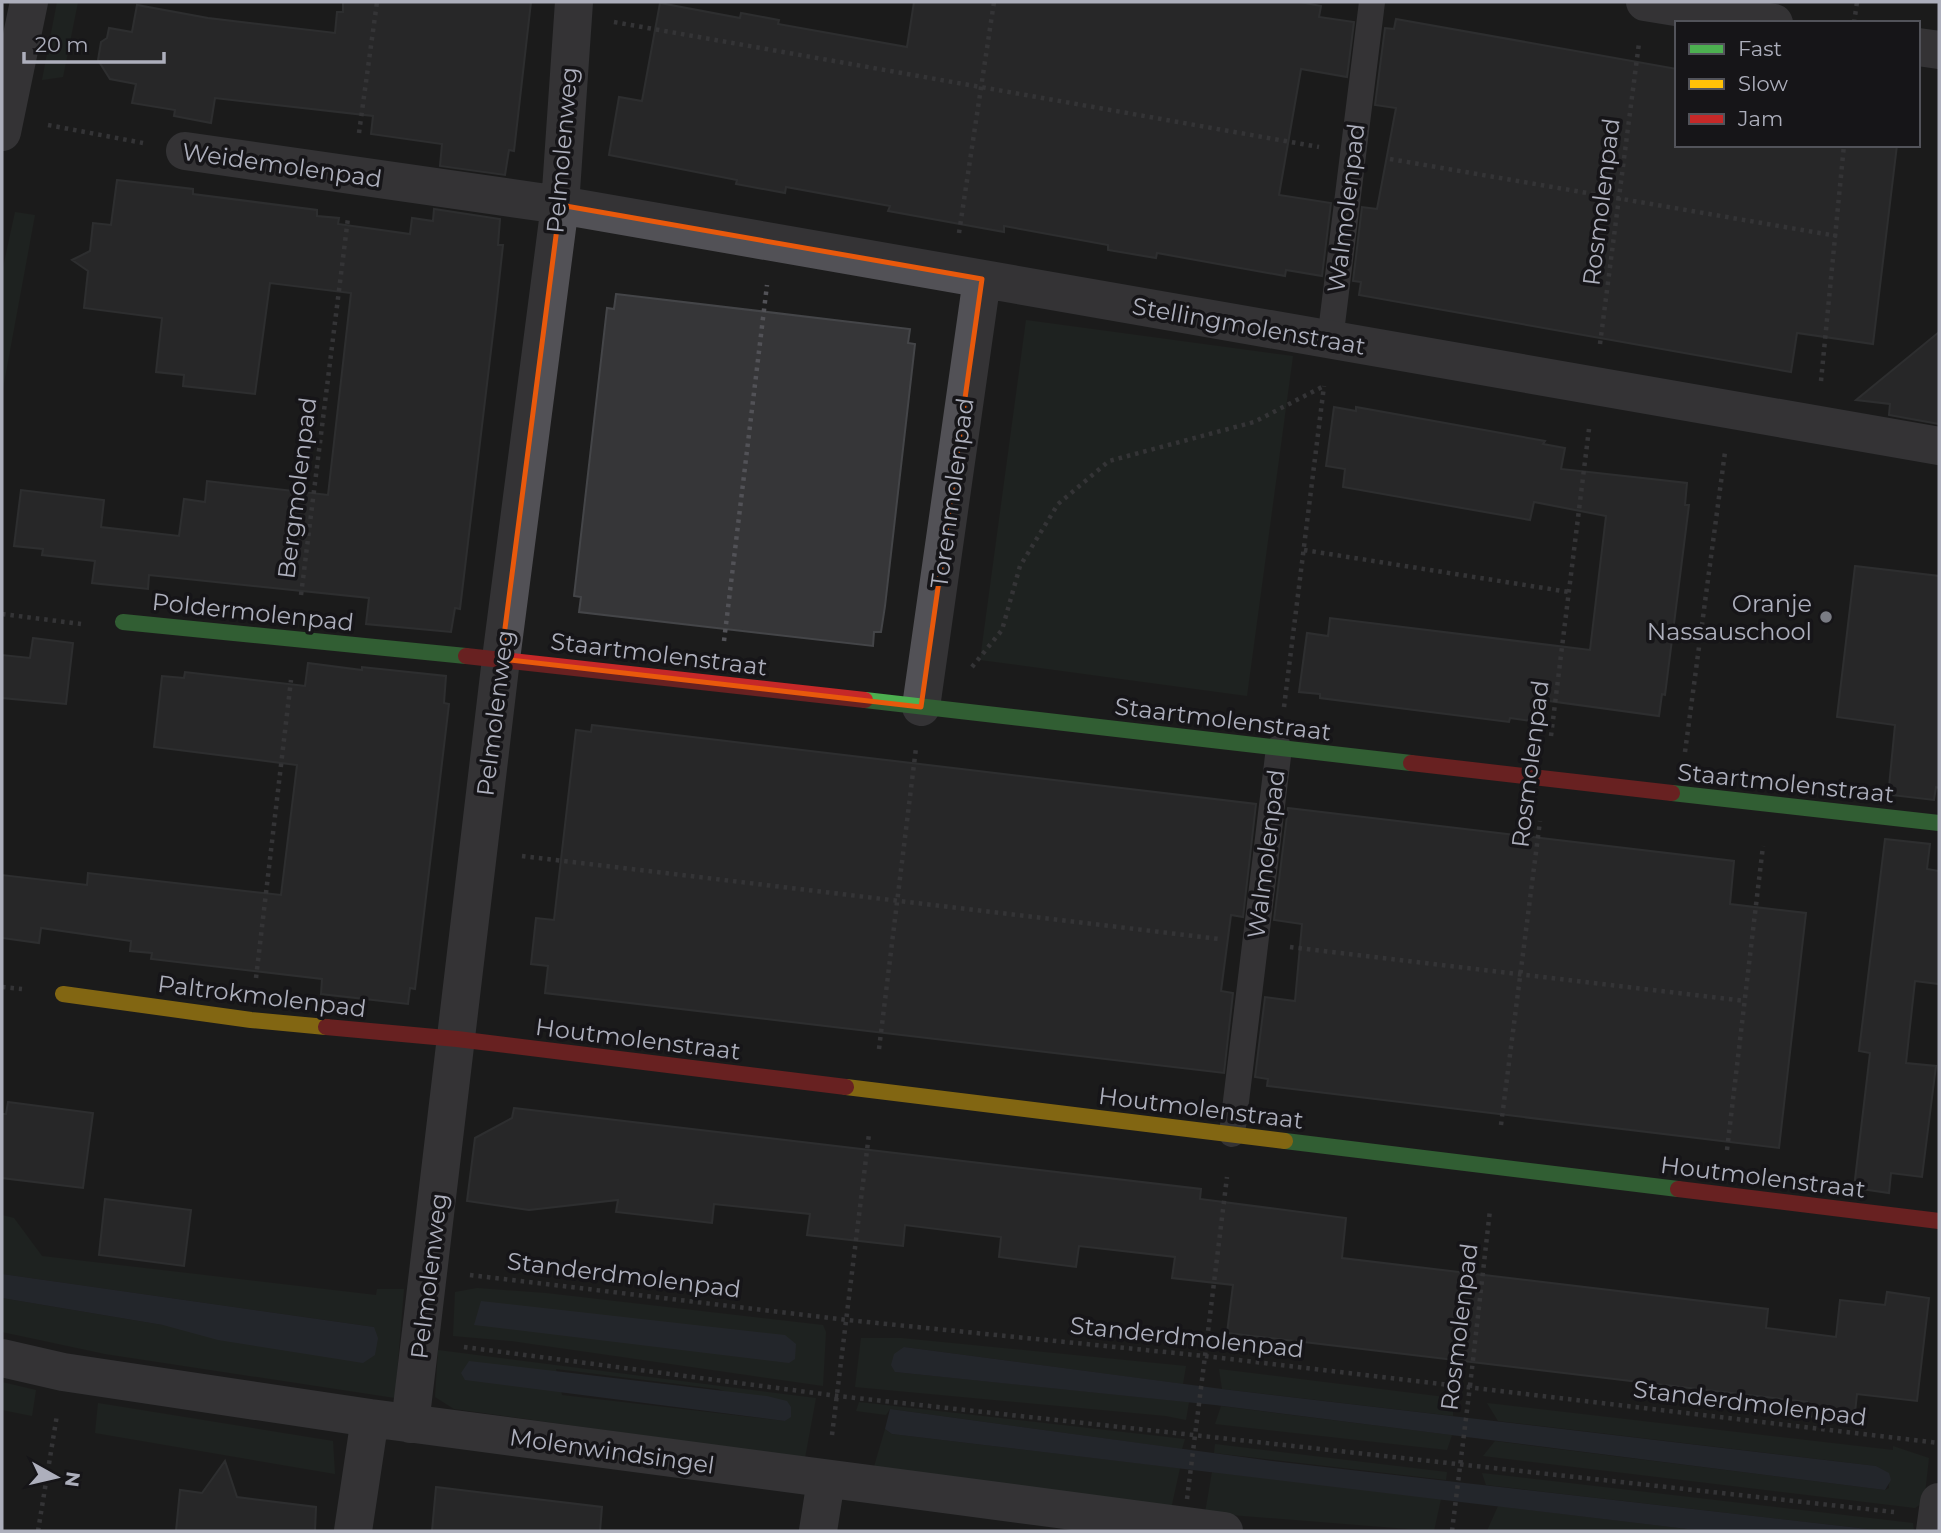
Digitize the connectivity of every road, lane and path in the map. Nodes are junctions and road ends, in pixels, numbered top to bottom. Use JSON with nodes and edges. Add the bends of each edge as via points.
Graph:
{"nodes":[{"id":1,"x":29,"y":2,"type":"edge"},
{"id":2,"x":377,"y":2,"type":"edge"},
{"id":3,"x":994,"y":2,"type":"edge"},
{"id":4,"x":1371,"y":2,"type":"edge"},
{"id":5,"x":1646,"y":2,"type":"edge"},
{"id":6,"x":1857,"y":2,"type":"edge"},
{"id":7,"x":573,"y":8,"type":"edge"},
{"id":8,"x":1762,"y":21,"type":"edge"},
{"id":9,"x":1854,"y":21,"type":"edge"},
{"id":10,"x":1639,"y":41,"type":"dead end"},
{"id":11,"x":1920,"y":47,"type":"edge"},
{"id":12,"x":1939,"y":50,"type":"edge"},
{"id":13,"x":982,"y":87,"type":"junction"},
{"id":14,"x":3,"y":125,"type":"edge"},
{"id":15,"x":1844,"y":147,"type":"edge"},
{"id":16,"x":185,"y":151,"type":"joint"},
{"id":17,"x":1353,"y":152,"type":"junction"},
{"id":18,"x":354,"y":176,"type":"junction"},
{"id":19,"x":1618,"y":199,"type":"junction"},
{"id":20,"x":560,"y":205,"type":"junction"},
{"id":21,"x":1837,"y":236,"type":"junction"},
{"id":22,"x":772,"y":243,"type":"junction"},
{"id":23,"x":967,"y":277,"type":"junction"},
{"id":24,"x":1329,"y":340,"type":"junction"},
{"id":25,"x":1324,"y":386,"type":"junction"},
{"id":26,"x":1595,"y":386,"type":"junction"},
{"id":27,"x":1731,"y":410,"type":"junction"},
{"id":28,"x":1816,"y":425,"type":"junction"},
{"id":29,"x":1939,"y":446,"type":"edge"},
{"id":30,"x":1304,"y":550,"type":"junction"},
{"id":31,"x":1569,"y":592,"type":"junction"},
{"id":32,"x":2,"y":614,"type":"edge"},
{"id":33,"x":123,"y":622,"type":"joint"},
{"id":34,"x":295,"y":639,"type":"junction"},
{"id":35,"x":501,"y":659,"type":"junction"},
{"id":36,"x":719,"y":684,"type":"junction"},
{"id":37,"x":921,"y":707,"type":"junction"},
{"id":38,"x":1279,"y":748,"type":"junction"},
{"id":39,"x":1546,"y":779,"type":"junction"},
{"id":40,"x":1680,"y":794,"type":"junction"},
{"id":41,"x":1768,"y":804,"type":"junction"},
{"id":42,"x":1939,"y":823,"type":"edge"},
{"id":43,"x":479,"y":851,"type":"junction"},
{"id":44,"x":1255,"y":943,"type":"junction"},
{"id":45,"x":1520,"y":975,"type":"junction"},
{"id":46,"x":63,"y":994,"type":"dead end"},
{"id":47,"x":1745,"y":1001,"type":"junction"},
{"id":48,"x":251,"y":1020,"type":"junction"},
{"id":49,"x":457,"y":1040,"type":"junction"},
{"id":50,"x":1232,"y":1134,"type":"junction"},
{"id":51,"x":1495,"y":1167,"type":"junction"},
{"id":52,"x":1721,"y":1194,"type":"junction"},
{"id":53,"x":1939,"y":1221,"type":"edge"},
{"id":54,"x":430,"y":1270,"type":"junction"},
{"id":55,"x":421,"y":1341,"type":"junction"},
{"id":56,"x":1205,"y":1356,"type":"junction"},
{"id":57,"x":2,"y":1358,"type":"edge"},
{"id":58,"x":63,"y":1372,"type":"junction"},
{"id":59,"x":1470,"y":1386,"type":"junction"},
{"id":60,"x":370,"y":1418,"type":"junction"},
{"id":61,"x":411,"y":1424,"type":"junction"},
{"id":62,"x":1195,"y":1433,"type":"junction"},
{"id":63,"x":1939,"y":1443,"type":"edge"},
{"id":64,"x":1460,"y":1464,"type":"junction"},
{"id":65,"x":826,"y":1480,"type":"junction"},
{"id":66,"x":1187,"y":1499,"type":"dead end"},
{"id":67,"x":1937,"y":1517,"type":"edge"},
{"id":68,"x":38,"y":1531,"type":"edge"},
{"id":69,"x":354,"y":1531,"type":"edge"},
{"id":70,"x":818,"y":1531,"type":"edge"},
{"id":71,"x":1224,"y":1531,"type":"edge"},
{"id":72,"x":1452,"y":1531,"type":"edge"}],
"edges":[{"from":1,"to":14,"type":"street"},
{"from":2,"to":18,"type":"path","name":"Bergmolenpad"},
{"from":3,"to":13,"type":"path"},
{"from":4,"to":17,"type":"lane","name":"Walmolenpad"},
{"from":5,"to":8,"type":"street"},
{"from":6,"to":9,"type":"path"},
{"from":7,"to":13,"type":"path"},
{"from":7,"to":20,"type":"street","name":"Pelmolenweg"},
{"from":10,"to":19,"type":"path","name":"Rosmolenpad"},
{"from":11,"to":12,"type":"street"},
{"from":13,"to":17,"type":"path"},
{"from":13,"to":23,"type":"path"},
{"from":14,"to":16,"type":"path","name":"Weidemolenpad"},
{"from":15,"to":21,"type":"path"},
{"from":16,"to":18,"type":"street","name":"Weidemolenpad"},
{"from":17,"to":19,"type":"path"},
{"from":17,"to":24,"type":"lane","name":"Walmolenpad"},
{"from":18,"to":20,"type":"street","name":"Weidemolenpad"},
{"from":18,"to":34,"type":"path","name":"Bergmolenpad"},
{"from":19,"to":21,"type":"path"},
{"from":19,"to":26,"type":"path","name":"Rosmolenpad"},
{"from":20,"to":22,"type":"street","name":"Stellingmolenstraat"},
{"from":20,"to":35,"type":"street","name":"Pelmolenweg"},
{"from":21,"to":28,"type":"path"},
{"from":22,"to":23,"type":"street","name":"Stellingmolenstraat"},
{"from":22,"to":36,"type":"path"},
{"from":23,"to":24,"type":"street","name":"Stellingmolenstraat"},
{"from":23,"to":37,"type":"street","name":"Torenmolenpad"},
{"from":24,"to":25,"type":"path","name":"Walmolenpad"},
{"from":24,"to":26,"type":"street","name":"Stellingmolenstraat"},
{"from":25,"to":30,"type":"path","name":"Walmolenpad"},
{"from":25,"to":37,"type":"path","via":[[1254,422],[1109,461],[1058,504],[1020,566],[1002,630],[980,660]]},
{"from":26,"to":27,"type":"street","name":"Stellingmolenstraat"},
{"from":26,"to":31,"type":"path","name":"Rosmolenpad"},
{"from":27,"to":28,"type":"street","name":"Stellingmolenstraat"},
{"from":27,"to":40,"type":"path"},
{"from":28,"to":29,"type":"street","name":"Stellingmolenstraat"},
{"from":30,"to":31,"type":"path"},
{"from":30,"to":38,"type":"path","name":"Walmolenpad"},
{"from":31,"to":39,"type":"path","name":"Rosmolenpad"},
{"from":32,"to":33,"type":"path","name":"Poldermolenpad","via":[[108,627]]},
{"from":33,"to":34,"type":"street","name":"Poldermolenpad"},
{"from":34,"to":35,"type":"street","name":"Poldermolenpad"},
{"from":34,"to":48,"type":"path","name":"Bergmolenpad"},
{"from":35,"to":36,"type":"street","name":"Staartmolenstraat"},
{"from":35,"to":43,"type":"street","name":"Pelmolenweg"},
{"from":36,"to":37,"type":"street","name":"Staartmolenstraat"},
{"from":37,"to":38,"type":"street","name":"Staartmolenstraat"},
{"from":38,"to":39,"type":"street","name":"Staartmolenstraat"},
{"from":38,"to":44,"type":"lane","name":"Walmolenpad"},
{"from":39,"to":40,"type":"street","name":"Staartmolenstraat"},
{"from":39,"to":45,"type":"path","name":"Rosmolenpad"},
{"from":40,"to":41,"type":"street","name":"Staartmolenstraat"},
{"from":41,"to":42,"type":"street","name":"Staartmolenstraat"},
{"from":41,"to":47,"type":"path"},
{"from":43,"to":44,"type":"path"},
{"from":43,"to":49,"type":"street","name":"Pelmolenweg"},
{"from":44,"to":45,"type":"path"},
{"from":44,"to":50,"type":"lane","name":"Walmolenpad"},
{"from":45,"to":47,"type":"path"},
{"from":45,"to":51,"type":"path","name":"Rosmolenpad"},
{"from":46,"to":48,"type":"street","name":"Paltrokmolenpad"},
{"from":47,"to":52,"type":"path"},
{"from":48,"to":49,"type":"street","name":"Paltrokmolenpad"},
{"from":49,"to":50,"type":"street","name":"Houtmolenstraat"},
{"from":49,"to":54,"type":"street","name":"Pelmolenweg"},
{"from":50,"to":51,"type":"street","name":"Houtmolenstraat"},
{"from":50,"to":56,"type":"path"},
{"from":51,"to":52,"type":"street","name":"Houtmolenstraat"},
{"from":51,"to":59,"type":"path","name":"Rosmolenpad"},
{"from":52,"to":53,"type":"street","name":"Houtmolenstraat"},
{"from":54,"to":55,"type":"street","name":"Pelmolenweg"},
{"from":54,"to":56,"type":"path","name":"Standerdmolenpad","via":[[847,1320]]},
{"from":55,"to":61,"type":"street","name":"Pelmolenweg"},
{"from":55,"to":62,"type":"path","via":[[838,1396]]},
{"from":56,"to":59,"type":"path","name":"Standerdmolenpad"},
{"from":56,"to":62,"type":"path","bridge":true},
{"from":57,"to":58,"type":"street","name":"Molenwindsingel"},
{"from":58,"to":60,"type":"street","name":"Molenwindsingel"},
{"from":58,"to":68,"type":"path"},
{"from":59,"to":63,"type":"path","name":"Standerdmolenpad"},
{"from":59,"to":64,"type":"path","name":"Rosmolenpad","bridge":true},
{"from":60,"to":61,"type":"street","name":"Molenwindsingel"},
{"from":60,"to":69,"type":"street"},
{"from":61,"to":65,"type":"street","name":"Molenwindsingel"},
{"from":62,"to":64,"type":"path"},
{"from":62,"to":66,"type":"path","bridge":true},
{"from":64,"to":67,"type":"path"},
{"from":64,"to":72,"type":"path","name":"Rosmolenpad","bridge":true},
{"from":65,"to":70,"type":"street"},
{"from":65,"to":71,"type":"street","name":"Molenwindsingel"}]}
